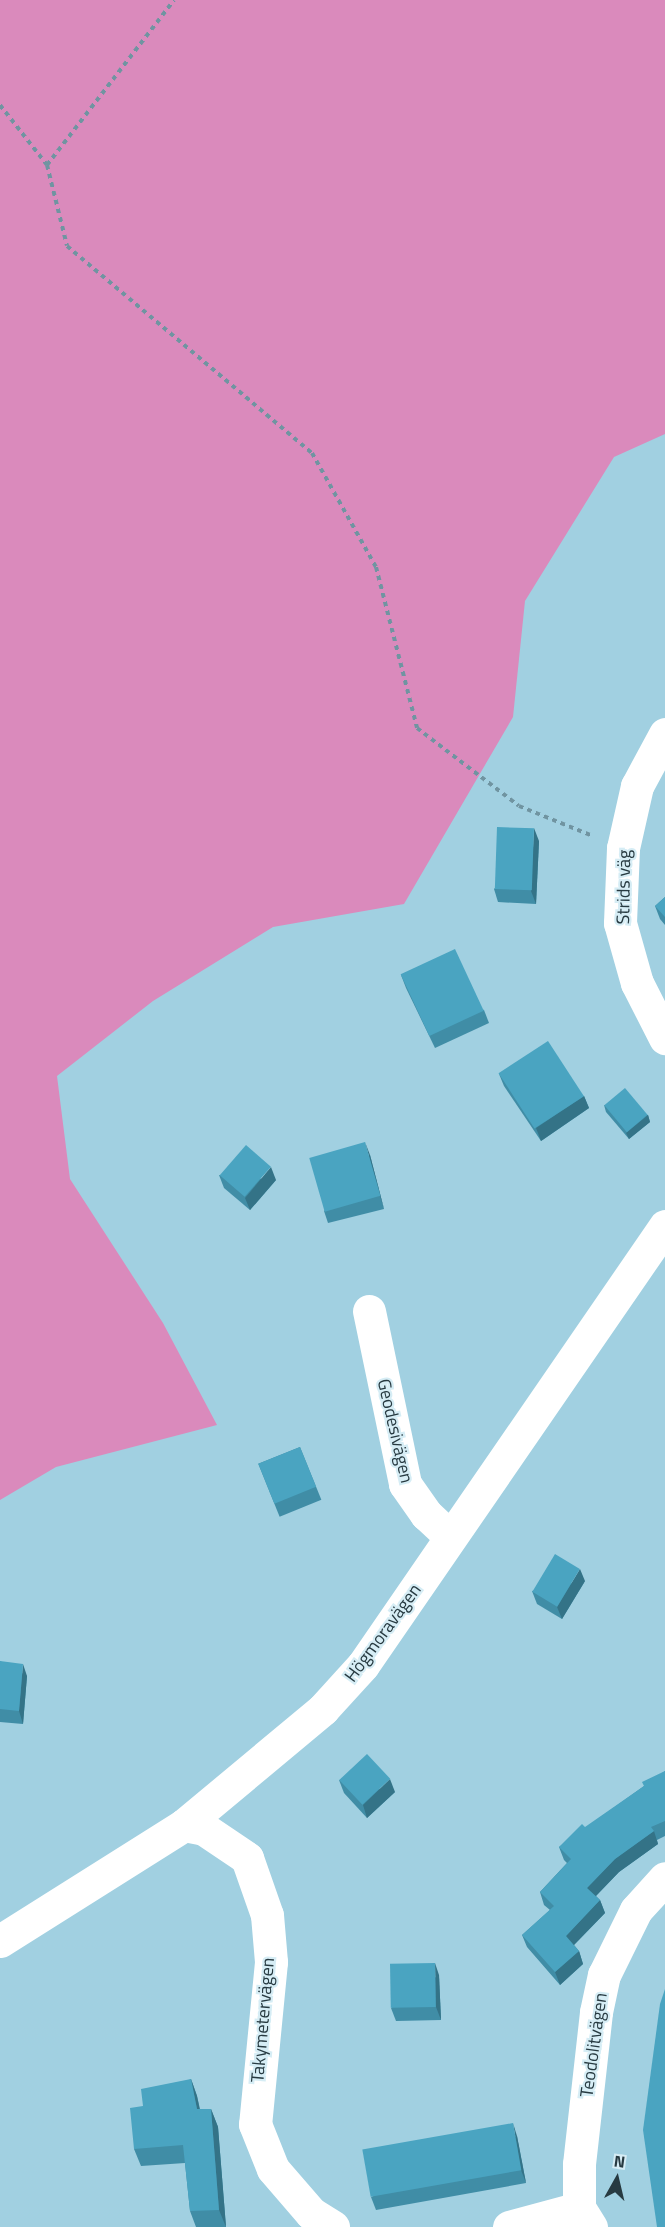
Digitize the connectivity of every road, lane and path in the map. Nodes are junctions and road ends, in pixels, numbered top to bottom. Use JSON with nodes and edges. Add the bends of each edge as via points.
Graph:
{"nodes":[{"id":1,"x":174,"y":0,"type":"edge"},
{"id":2,"x":0,"y":105,"type":"edge"},
{"id":3,"x":47,"y":165,"type":"junction"},
{"id":4,"x":665,"y":734,"type":"edge"},
{"id":5,"x":623,"y":848,"type":"junction"},
{"id":6,"x":665,"y":1038,"type":"edge"},
{"id":7,"x":665,"y":1226,"type":"edge"},
{"id":8,"x":369,"y":1311,"type":"dead end"},
{"id":9,"x":450,"y":1536,"type":"junction"},
{"id":10,"x":184,"y":1826,"type":"junction"},
{"id":11,"x":665,"y":1878,"type":"edge"},
{"id":12,"x":0,"y":1941,"type":"edge"},
{"id":13,"x":585,"y":2218,"type":"edge"},
{"id":14,"x":333,"y":2227,"type":"edge"},
{"id":15,"x":509,"y":2227,"type":"edge"}],
"edges":[{"from":1,"to":3,"type":"path"},
{"from":2,"to":3,"type":"path"},
{"from":3,"to":5,"type":"path","via":[[67,246],[312,453],[376,567],[417,728],[519,806]]},
{"from":4,"to":5,"type":"street","name":"Strids väg","via":[[638,786]]},
{"from":5,"to":6,"type":"street","name":"Strids väg","via":[[620,923],[637,983]]},
{"from":7,"to":9,"type":"street","name":"Högmoravägen","via":[[546,1403]]},
{"from":8,"to":9,"type":"street","name":"Geodesivägen","via":[[405,1484],[426,1514]]},
{"from":9,"to":10,"type":"street","name":"Högmoravägen","via":[[363,1665],[323,1709]]},
{"from":10,"to":12,"type":"street","name":"Högmoravägen"},
{"from":10,"to":14,"type":"street","name":"Takymetervägen","via":[[204,1829],[247,1858],[267,1915],[271,1962],[255,2124],[273,2169],[310,2213]]},
{"from":11,"to":13,"type":"street","name":"Teodolitvägen","via":[[636,1910],[604,1975],[579,2164]]},
{"from":13,"to":15,"type":"street"}]}
